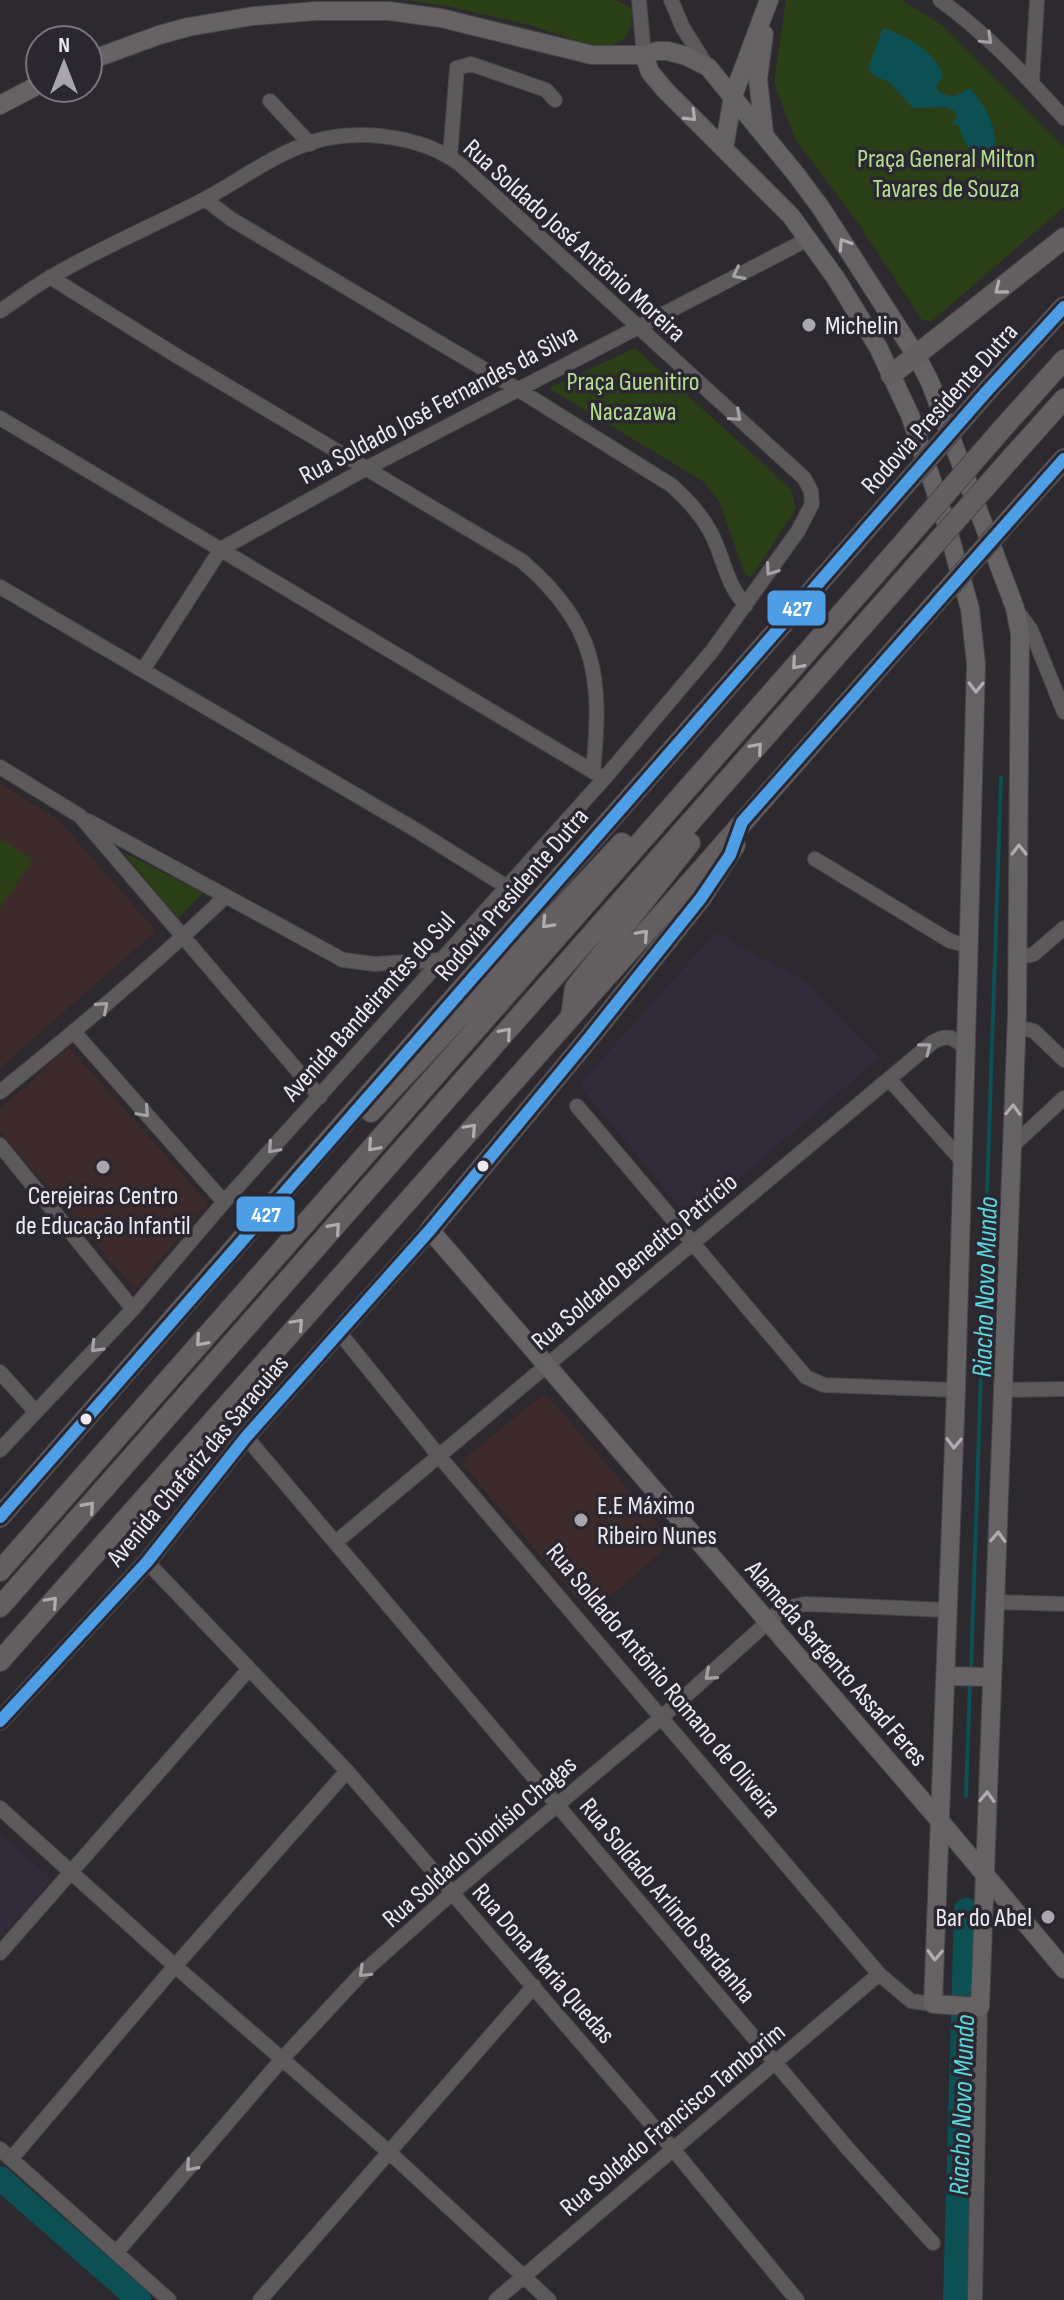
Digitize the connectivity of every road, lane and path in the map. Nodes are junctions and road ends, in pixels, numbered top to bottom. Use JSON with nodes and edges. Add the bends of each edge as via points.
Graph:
{"nodes":[{"id":1,"x":639,"y":0,"type":"edge"},
{"id":2,"x":671,"y":0,"type":"edge"},
{"id":3,"x":940,"y":0,"type":"edge"},
{"id":4,"x":1037,"y":0,"type":"edge"},
{"id":5,"x":314,"y":5,"type":"edge"},
{"id":6,"x":768,"y":5,"type":"edge"},
{"id":7,"x":104,"y":55,"type":"edge"},
{"id":8,"x":644,"y":55,"type":"junction"},
{"id":9,"x":708,"y":67,"type":"junction"},
{"id":10,"x":1032,"y":82,"type":"junction"},
{"id":11,"x":24,"y":92,"type":"edge"},
{"id":12,"x":733,"y":96,"type":"junction"},
{"id":13,"x":555,"y":100,"type":"dead end"},
{"id":14,"x":270,"y":101,"type":"dead end"},
{"id":15,"x":0,"y":105,"type":"edge"},
{"id":16,"x":1064,"y":118,"type":"edge"},
{"id":17,"x":764,"y":135,"type":"junction"},
{"id":18,"x":310,"y":144,"type":"junction"},
{"id":19,"x":724,"y":149,"type":"junction"},
{"id":20,"x":450,"y":156,"type":"junction"},
{"id":21,"x":795,"y":173,"type":"junction"},
{"id":22,"x":761,"y":185,"type":"junction"},
{"id":23,"x":205,"y":199,"type":"junction"},
{"id":24,"x":1064,"y":238,"type":"edge"},
{"id":25,"x":808,"y":239,"type":"junction"},
{"id":26,"x":864,"y":275,"type":"junction"},
{"id":27,"x":50,"y":277,"type":"junction"},
{"id":28,"x":1064,"y":307,"type":"edge"},
{"id":29,"x":0,"y":311,"type":"edge"},
{"id":30,"x":637,"y":326,"type":"junction"},
{"id":31,"x":917,"y":357,"type":"junction"},
{"id":32,"x":1064,"y":360,"type":"edge"},
{"id":33,"x":891,"y":375,"type":"junction"},
{"id":34,"x":519,"y":390,"type":"junction"},
{"id":35,"x":1064,"y":399,"type":"edge"},
{"id":36,"x":0,"y":418,"type":"edge"},
{"id":37,"x":1064,"y":459,"type":"edge"},
{"id":38,"x":367,"y":468,"type":"junction"},
{"id":39,"x":812,"y":504,"type":"joint"},
{"id":40,"x":221,"y":549,"type":"junction"},
{"id":41,"x":0,"y":587,"type":"edge"},
{"id":42,"x":746,"y":605,"type":"junction"},
{"id":43,"x":1015,"y":608,"type":"junction"},
{"id":44,"x":143,"y":670,"type":"junction"},
{"id":45,"x":1064,"y":712,"type":"edge"},
{"id":46,"x":0,"y":767,"type":"edge"},
{"id":47,"x":598,"y":775,"type":"junction"},
{"id":48,"x":684,"y":794,"type":"junction"},
{"id":49,"x":706,"y":807,"type":"junction"},
{"id":50,"x":80,"y":816,"type":"junction"},
{"id":51,"x":742,"y":822,"type":"junction"},
{"id":52,"x":815,"y":859,"type":"dead end"},
{"id":53,"x":507,"y":887,"type":"junction"},
{"id":54,"x":225,"y":897,"type":"junction"},
{"id":55,"x":1064,"y":928,"type":"edge"},
{"id":56,"x":183,"y":937,"type":"junction"},
{"id":57,"x":969,"y":946,"type":"junction"},
{"id":58,"x":1017,"y":958,"type":"junction"},
{"id":59,"x":440,"y":960,"type":"junction"},
{"id":60,"x":571,"y":1016,"type":"junction"},
{"id":61,"x":1016,"y":1027,"type":"junction"},
{"id":62,"x":74,"y":1032,"type":"junction"},
{"id":63,"x":966,"y":1049,"type":"junction"},
{"id":64,"x":1064,"y":1060,"type":"edge"},
{"id":65,"x":889,"y":1079,"type":"junction"},
{"id":66,"x":0,"y":1092,"type":"edge"},
{"id":67,"x":320,"y":1097,"type":"junction"},
{"id":68,"x":1064,"y":1098,"type":"edge"},
{"id":69,"x":577,"y":1106,"type":"dead end"},
{"id":70,"x":0,"y":1145,"type":"edge"},
{"id":71,"x":1012,"y":1146,"type":"junction"},
{"id":72,"x":963,"y":1162,"type":"junction"},
{"id":73,"x":290,"y":1184,"type":"junction"},
{"id":74,"x":224,"y":1202,"type":"junction"},
{"id":75,"x":430,"y":1230,"type":"junction"},
{"id":76,"x":693,"y":1244,"type":"junction"},
{"id":77,"x":133,"y":1309,"type":"junction"},
{"id":78,"x":339,"y":1332,"type":"junction"},
{"id":79,"x":547,"y":1365,"type":"junction"},
{"id":80,"x":0,"y":1372,"type":"edge"},
{"id":81,"x":1064,"y":1389,"type":"edge"},
{"id":82,"x":956,"y":1390,"type":"junction"},
{"id":83,"x":1004,"y":1390,"type":"junction"},
{"id":84,"x":35,"y":1411,"type":"junction"},
{"id":85,"x":246,"y":1437,"type":"junction"},
{"id":86,"x":0,"y":1450,"type":"edge"},
{"id":87,"x":439,"y":1456,"type":"junction"},
{"id":88,"x":0,"y":1517,"type":"edge"},
{"id":89,"x":336,"y":1542,"type":"junction"},
{"id":90,"x":147,"y":1562,"type":"junction"},
{"id":91,"x":0,"y":1571,"type":"edge"},
{"id":92,"x":995,"y":1602,"type":"junction"},
{"id":93,"x":1064,"y":1604,"type":"edge"},
{"id":94,"x":0,"y":1607,"type":"edge"},
{"id":95,"x":947,"y":1610,"type":"junction"},
{"id":96,"x":768,"y":1623,"type":"junction"},
{"id":97,"x":0,"y":1661,"type":"edge"},
{"id":98,"x":249,"y":1669,"type":"junction"},
{"id":99,"x":951,"y":1676,"type":"junction"},
{"id":100,"x":988,"y":1677,"type":"junction"},
{"id":101,"x":661,"y":1718,"type":"junction"},
{"id":102,"x":0,"y":1721,"type":"edge"},
{"id":103,"x":347,"y":1771,"type":"junction"},
{"id":104,"x":556,"y":1805,"type":"junction"},
{"id":105,"x":0,"y":1808,"type":"edge"},
{"id":106,"x":940,"y":1821,"type":"junction"},
{"id":107,"x":71,"y":1871,"type":"junction"},
{"id":108,"x":981,"y":1871,"type":"junction"},
{"id":109,"x":452,"y":1893,"type":"junction"},
{"id":110,"x":0,"y":1953,"type":"edge"},
{"id":111,"x":175,"y":1966,"type":"junction"},
{"id":112,"x":1064,"y":1969,"type":"edge"},
{"id":113,"x":879,"y":1974,"type":"junction"},
{"id":114,"x":534,"y":1986,"type":"junction"},
{"id":115,"x":938,"y":2004,"type":"junction"},
{"id":116,"x":977,"y":2007,"type":"junction"},
{"id":117,"x":283,"y":2058,"type":"junction"},
{"id":118,"x":776,"y":2064,"type":"junction"},
{"id":119,"x":672,"y":2148,"type":"junction"},
{"id":120,"x":390,"y":2153,"type":"junction"},
{"id":121,"x":6,"y":2154,"type":"edge"},
{"id":122,"x":933,"y":2243,"type":"dead end"},
{"id":123,"x":116,"y":2253,"type":"junction"},
{"id":124,"x":525,"y":2275,"type":"junction"},
{"id":125,"x":169,"y":2300,"type":"edge"},
{"id":126,"x":260,"y":2300,"type":"edge"},
{"id":127,"x":496,"y":2300,"type":"edge"},
{"id":128,"x":549,"y":2300,"type":"edge"},
{"id":129,"x":797,"y":2300,"type":"edge"},
{"id":130,"x":975,"y":2300,"type":"edge"}],
"edges":[{"from":1,"to":8,"type":"street"},
{"from":2,"to":9,"type":"street"},
{"from":3,"to":10,"type":"street","one_way":true},
{"from":4,"to":10,"type":"street"},
{"from":5,"to":7,"type":"main road","via":[[188,27]]},
{"from":5,"to":8,"type":"main road","via":[[441,18],[592,55]]},
{"from":6,"to":12,"type":"main road"},
{"from":6,"to":17,"type":"main road","via":[[758,79]]},
{"from":8,"to":9,"type":"main road","via":[[668,51]]},
{"from":8,"to":19,"type":"main road","one_way":true,"via":[[655,80]]},
{"from":9,"to":12,"type":"main road"},
{"from":10,"to":16,"type":"street"},
{"from":11,"to":15,"type":"main road"},
{"from":12,"to":17,"type":"main road"},
{"from":12,"to":19,"type":"main road"},
{"from":13,"to":20,"type":"street","via":[[546,90],[471,64],[457,68]]},
{"from":14,"to":18,"type":"street"},
{"from":17,"to":21,"type":"main road"},
{"from":18,"to":20,"type":"street","name":"Rua Soldado José Antônio Moreira","via":[[331,137],[387,137]]},
{"from":18,"to":23,"type":"street","name":"Rua Soldado José Antônio Moreira"},
{"from":19,"to":22,"type":"main road"},
{"from":20,"to":30,"type":"street","name":"Rua Soldado José Antônio Moreira"},
{"from":21,"to":22,"type":"main road","via":[[785,184]]},
{"from":26,"to":21,"type":"main road","one_way":true},
{"from":22,"to":25,"type":"main road"},
{"from":23,"to":27,"type":"street","name":"Rua Soldado José Antônio Moreira"},
{"from":23,"to":34,"type":"street"},
{"from":24,"to":31,"type":"highway","one_way":true},
{"from":25,"to":26,"type":"main road","via":[[822,243],[842,271]]},
{"from":25,"to":30,"type":"street","name":"Rua Soldado José Fernandes da Silva","one_way":true},
{"from":25,"to":33,"type":"main road"},
{"from":26,"to":31,"type":"main road"},
{"from":27,"to":29,"type":"street","name":"Rua Soldado José Antônio Moreira"},
{"from":27,"to":38,"type":"street"},
{"from":28,"to":73,"type":"highway","name":"Rodovia Presidente Dutra","bridge":true},
{"from":30,"to":34,"type":"street","name":"Rua Soldado José Fernandes da Silva"},
{"from":30,"to":39,"type":"street","name":"Rua Soldado José Antônio Moreira","one_way":true,"via":[[804,478]]},
{"from":31,"to":33,"type":"highway"},
{"from":31,"to":43,"type":"main road"},
{"from":32,"to":48,"type":"highway","one_way":true,"bridge":true},
{"from":33,"to":57,"type":"main road","one_way":true,"via":[[910,415],[970,609],[976,654]]},
{"from":34,"to":38,"type":"street","name":"Rua Soldado José Fernandes da Silva"},
{"from":34,"to":42,"type":"street","via":[[683,495],[712,534],[734,593]]},
{"from":49,"to":35,"type":"highway","one_way":true,"bridge":true},
{"from":36,"to":40,"type":"street"},
{"from":37,"to":51,"type":"highway","bridge":true},
{"from":38,"to":40,"type":"street","name":"Rua Soldado José Fernandes da Silva"},
{"from":38,"to":47,"type":"street","via":[[522,561],[570,614],[592,660]]},
{"from":39,"to":42,"type":"street","name":"Avenida Bandeirantes do Sul","one_way":true},
{"from":40,"to":44,"type":"street","name":"Rua Soldado José Fernandes da Silva"},
{"from":40,"to":47,"type":"street"},
{"from":41,"to":44,"type":"street"},
{"from":42,"to":47,"type":"street","name":"Avenida Bandeirantes do Sul","via":[[712,651]]},
{"from":43,"to":45,"type":"street","via":[[1031,630]]},
{"from":58,"to":43,"type":"main road","one_way":true,"via":[[1020,634]]},
{"from":44,"to":53,"type":"street"},
{"from":46,"to":50,"type":"street"},
{"from":47,"to":53,"type":"street","name":"Avenida Bandeirantes do Sul"},
{"from":48,"to":73,"type":"highway","one_way":true,"via":[[656,807],[321,1165]]},
{"from":48,"to":91,"type":"highway","one_way":true},
{"from":49,"to":60,"type":"highway","via":[[697,835],[575,988]]},
{"from":94,"to":49,"type":"highway","one_way":true},
{"from":50,"to":54,"type":"street"},
{"from":50,"to":56,"type":"street"},
{"from":60,"to":51,"type":"highway","one_way":true},
{"from":51,"to":75,"type":"highway","via":[[730,855],[701,898]]},
{"from":52,"to":57,"type":"street","via":[[950,941]]},
{"from":53,"to":59,"type":"street","name":"Avenida Bandeirantes do Sul"},
{"from":54,"to":56,"type":"street"},
{"from":54,"to":59,"type":"street","via":[[343,960]]},
{"from":55,"to":58,"type":"street","via":[[1034,954]]},
{"from":62,"to":56,"type":"street","one_way":true},
{"from":56,"to":67,"type":"street"},
{"from":57,"to":63,"type":"main road"},
{"from":58,"to":61,"type":"main road"},
{"from":59,"to":67,"type":"street","name":"Avenida Bandeirantes do Sul"},
{"from":97,"to":60,"type":"highway","one_way":true},
{"from":61,"to":64,"type":"street","via":[[1034,1031]]},
{"from":71,"to":61,"type":"main road","one_way":true},
{"from":62,"to":66,"type":"street"},
{"from":62,"to":74,"type":"street","one_way":true},
{"from":65,"to":63,"type":"street","name":"Rua Soldado Benedito Patrício","one_way":true,"via":[[942,1037],[953,1037]]},
{"from":63,"to":72,"type":"main road"},
{"from":65,"to":72,"type":"street"},
{"from":65,"to":76,"type":"street","name":"Rua Soldado Benedito Patrício"},
{"from":67,"to":74,"type":"street","name":"Avenida Bandeirantes do Sul","one_way":true},
{"from":68,"to":71,"type":"street"},
{"from":69,"to":76,"type":"street"},
{"from":70,"to":77,"type":"street"},
{"from":71,"to":83,"type":"main road"},
{"from":72,"to":82,"type":"main road"},
{"from":73,"to":88,"type":"highway","name":"Rodovia Presidente Dutra"},
{"from":74,"to":77,"type":"street","name":"Avenida Bandeirantes do Sul"},
{"from":75,"to":78,"type":"main road","name":"Avenida Chafariz das Saracuias"},
{"from":75,"to":79,"type":"main road","name":"Alameda Sargento Assad Feres"},
{"from":76,"to":79,"type":"street","name":"Rua Soldado Benedito Patrício"},
{"from":76,"to":82,"type":"street","via":[[798,1370],[814,1382]]},
{"from":77,"to":84,"type":"street","name":"Avenida Bandeirantes do Sul","one_way":true},
{"from":78,"to":85,"type":"main road","name":"Avenida Chafariz das Saracuias"},
{"from":78,"to":87,"type":"street","name":"Rua Soldado Antônio Romano de Oliveira"},
{"from":79,"to":87,"type":"street","name":"Rua Soldado Benedito Patrício"},
{"from":79,"to":96,"type":"main road","name":"Alameda Sargento Assad Feres"},
{"from":80,"to":84,"type":"street"},
{"from":81,"to":83,"type":"street"},
{"from":82,"to":95,"type":"main road","one_way":true},
{"from":92,"to":83,"type":"main road","one_way":true},
{"from":84,"to":86,"type":"street","name":"Avenida Bandeirantes do Sul"},
{"from":85,"to":89,"type":"street","name":"Rua Soldado Arlindo Sardanha"},
{"from":85,"to":90,"type":"main road","name":"Avenida Chafariz das Saracuias"},
{"from":87,"to":89,"type":"street","name":"Rua Soldado Benedito Patrício"},
{"from":87,"to":101,"type":"street","name":"Rua Soldado Antônio Romano de Oliveira"},
{"from":89,"to":104,"type":"street","name":"Rua Soldado Arlindo Sardanha"},
{"from":90,"to":98,"type":"street","name":"Rua Dona Maria Quedas"},
{"from":90,"to":102,"type":"main road","name":"Avenida Chafariz das Saracuias"},
{"from":92,"to":93,"type":"street"},
{"from":92,"to":100,"type":"main road"},
{"from":95,"to":96,"type":"street","name":"Rua Soldado Dionísio Chagas","via":[[806,1604],[785,1608]]},
{"from":95,"to":99,"type":"main road"},
{"from":96,"to":101,"type":"street","name":"Rua Soldado Dionísio Chagas","one_way":true},
{"from":96,"to":106,"type":"main road","name":"Alameda Sargento Assad Feres"},
{"from":98,"to":103,"type":"street","name":"Rua Dona Maria Quedas"},
{"from":98,"to":107,"type":"street"},
{"from":99,"to":100,"type":"main road"},
{"from":99,"to":106,"type":"main road"},
{"from":108,"to":100,"type":"main road","one_way":true},
{"from":101,"to":104,"type":"street","name":"Rua Soldado Dionísio Chagas"},
{"from":101,"to":113,"type":"street","name":"Rua Soldado Antônio Romano de Oliveira"},
{"from":103,"to":109,"type":"street","name":"Rua Dona Maria Quedas"},
{"from":103,"to":111,"type":"street"},
{"from":104,"to":109,"type":"street","name":"Rua Soldado Dionísio Chagas"},
{"from":104,"to":118,"type":"street","name":"Rua Soldado Arlindo Sardanha"},
{"from":105,"to":107,"type":"street"},
{"from":106,"to":108,"type":"main road","name":"Alameda Sargento Assad Feres"},
{"from":106,"to":115,"type":"main road","one_way":true},
{"from":107,"to":110,"type":"street"},
{"from":107,"to":111,"type":"street"},
{"from":108,"to":112,"type":"main road","name":"Alameda Sargento Assad Feres"},
{"from":108,"to":116,"type":"main road"},
{"from":109,"to":114,"type":"street","name":"Rua Dona Maria Quedas"},
{"from":109,"to":117,"type":"street","name":"Rua Soldado Dionísio Chagas","one_way":true,"via":[[361,1974]]},
{"from":111,"to":117,"type":"street"},
{"from":111,"to":121,"type":"street"},
{"from":113,"to":115,"type":"street","name":"Rua Soldado Antônio Romano de Oliveira","via":[[911,2001]]},
{"from":113,"to":118,"type":"street","name":"Rua Soldado Francisco Tamborim"},
{"from":114,"to":119,"type":"street","name":"Rua Dona Maria Quedas"},
{"from":114,"to":120,"type":"street"},
{"from":115,"to":116,"type":"main road","name":"Rua Soldado Antônio Romano de Oliveira"},
{"from":116,"to":130,"type":"street"},
{"from":117,"to":120,"type":"street"},
{"from":117,"to":123,"type":"street","name":"Rua Soldado Dionísio Chagas","one_way":true},
{"from":118,"to":119,"type":"street","name":"Rua Soldado Francisco Tamborim"},
{"from":118,"to":122,"type":"street","name":"Rua Soldado Arlindo Sardanha"},
{"from":119,"to":124,"type":"street","name":"Rua Soldado Francisco Tamborim"},
{"from":119,"to":129,"type":"street","name":"Rua Dona Maria Quedas"},
{"from":120,"to":124,"type":"street"},
{"from":120,"to":126,"type":"street"},
{"from":121,"to":123,"type":"street"},
{"from":123,"to":125,"type":"street"},
{"from":124,"to":127,"type":"street","name":"Rua Soldado Francisco Tamborim"},
{"from":124,"to":128,"type":"street"}]}
